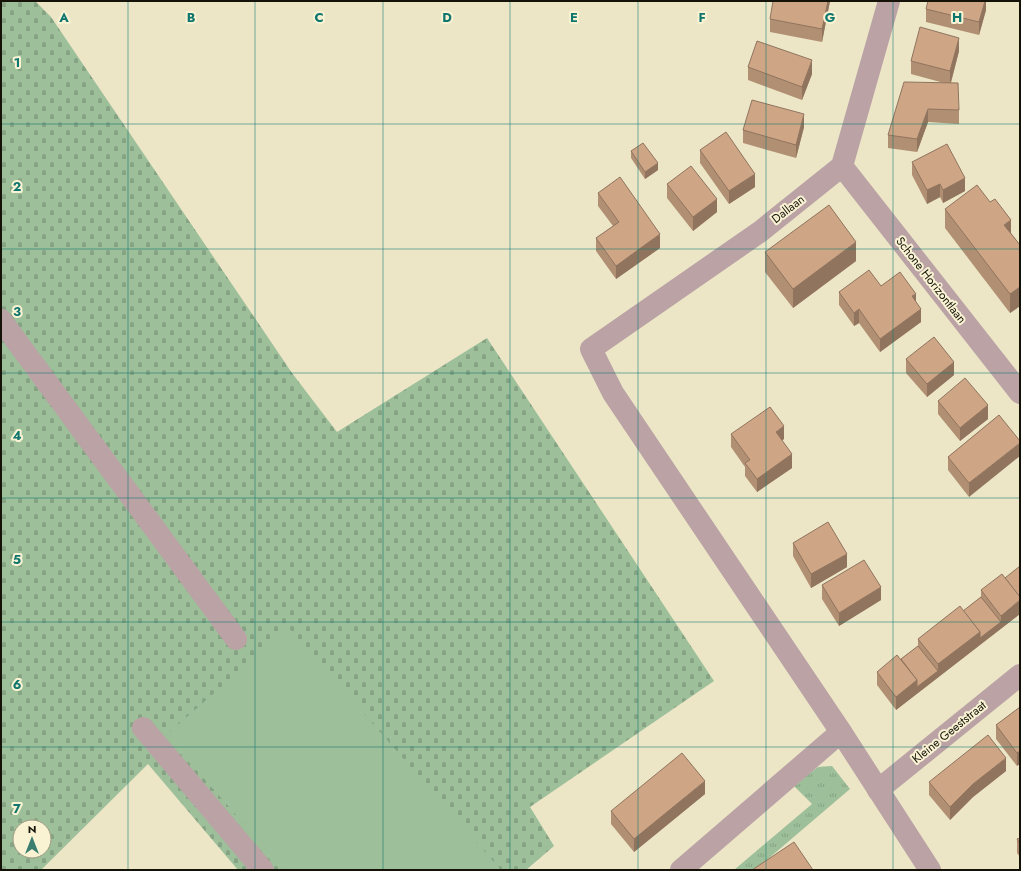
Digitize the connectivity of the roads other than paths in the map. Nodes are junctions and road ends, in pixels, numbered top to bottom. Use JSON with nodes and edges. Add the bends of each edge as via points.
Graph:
{"nodes":[{"id":1,"x":889,"y":1,"type":"edge"},
{"id":2,"x":842,"y":166,"type":"junction"},
{"id":3,"x":1,"y":320,"type":"edge"},
{"id":4,"x":1020,"y":393,"type":"edge"},
{"id":5,"x":236,"y":639,"type":"dead end"},
{"id":6,"x":1020,"y":675,"type":"edge"},
{"id":7,"x":143,"y":728,"type":"dead end"},
{"id":8,"x":840,"y":732,"type":"junction"},
{"id":9,"x":878,"y":790,"type":"junction"},
{"id":10,"x":263,"y":870,"type":"edge"},
{"id":11,"x":681,"y":870,"type":"edge"},
{"id":12,"x":930,"y":870,"type":"edge"}],
"edges":[{"from":1,"to":2,"type":"street"},
{"from":2,"to":4,"type":"street","name":"Schone Horizontlaan"},
{"from":2,"to":8,"type":"street","name":"Dallaan","via":[[761,231],[591,349],[614,393]]},
{"from":3,"to":5,"type":"street"},
{"from":6,"to":9,"type":"street","name":"Kleine Geeststraat"},
{"from":7,"to":10,"type":"street"},
{"from":8,"to":9,"type":"street"},
{"from":8,"to":11,"type":"street"},
{"from":9,"to":12,"type":"street"}]}
